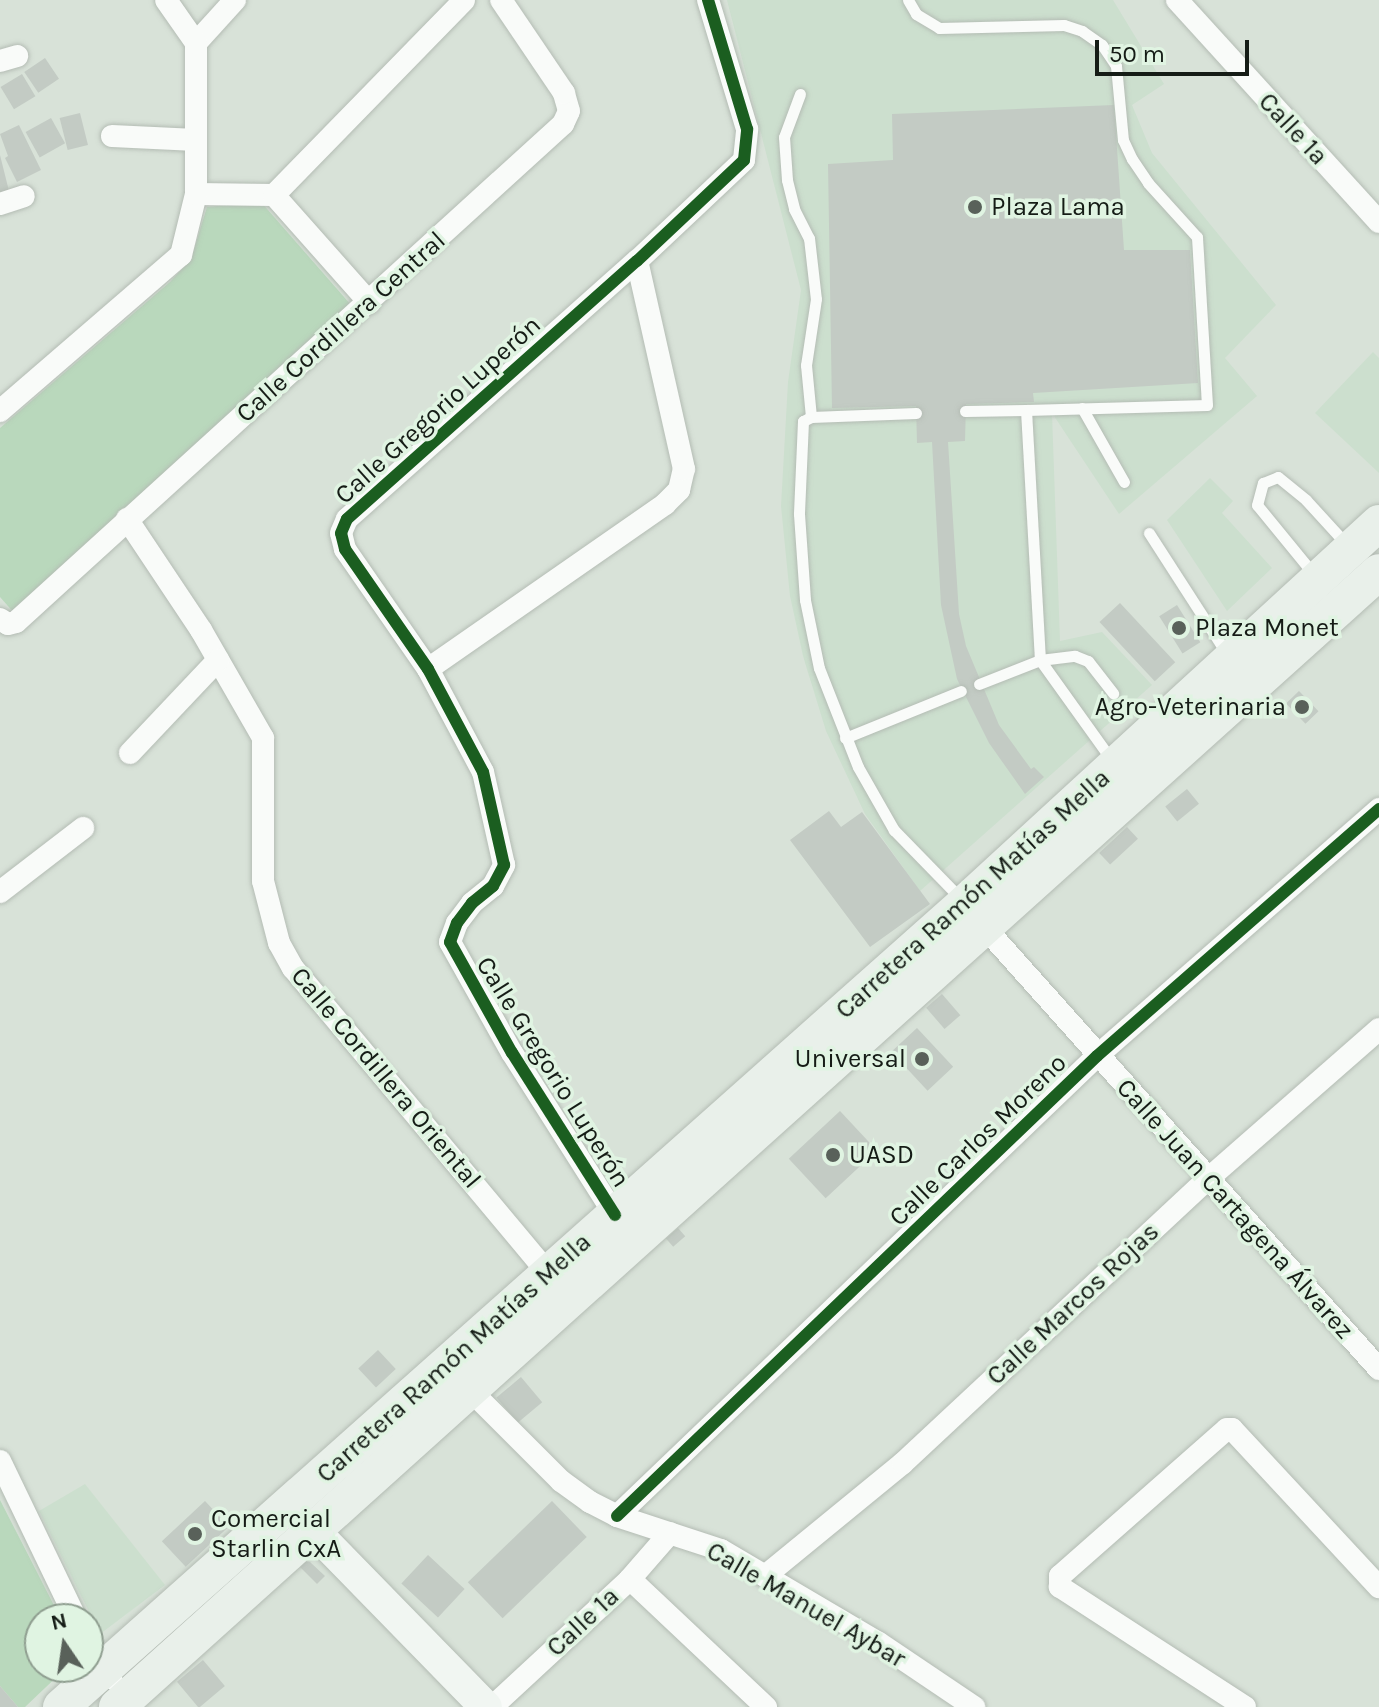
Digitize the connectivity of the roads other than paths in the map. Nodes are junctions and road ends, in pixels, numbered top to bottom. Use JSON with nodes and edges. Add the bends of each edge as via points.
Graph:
{"nodes":[{"id":1,"x":166,"y":0,"type":"edge"},
{"id":2,"x":235,"y":0,"type":"edge"},
{"id":3,"x":464,"y":0,"type":"edge"},
{"id":4,"x":501,"y":0,"type":"edge"},
{"id":5,"x":708,"y":0,"type":"edge"},
{"id":6,"x":908,"y":0,"type":"edge"},
{"id":7,"x":1177,"y":0,"type":"edge"},
{"id":8,"x":196,"y":43,"type":"junction"},
{"id":9,"x":800,"y":94,"type":"dead end"},
{"id":10,"x":112,"y":136,"type":"dead end"},
{"id":11,"x":196,"y":140,"type":"junction"},
{"id":12,"x":196,"y":194,"type":"junction"},
{"id":13,"x":274,"y":195,"type":"junction"},
{"id":14,"x":24,"y":196,"type":"dead end"},
{"id":15,"x":0,"y":204,"type":"edge"},
{"id":16,"x":1379,"y":222,"type":"edge"},
{"id":17,"x":637,"y":261,"type":"junction"},
{"id":18,"x":370,"y":303,"type":"junction"},
{"id":19,"x":1082,"y":408,"type":"junction"},
{"id":20,"x":1026,"y":410,"type":"junction"},
{"id":21,"x":0,"y":411,"type":"edge"},
{"id":22,"x":965,"y":411,"type":"dead end"},
{"id":23,"x":916,"y":413,"type":"dead end"},
{"id":24,"x":811,"y":417,"type":"junction"},
{"id":25,"x":1124,"y":482,"type":"dead end"},
{"id":26,"x":127,"y":519,"type":"junction"},
{"id":27,"x":1379,"y":523,"type":"edge"},
{"id":28,"x":1149,"y":533,"type":"dead end"},
{"id":29,"x":1351,"y":549,"type":"junction"},
{"id":30,"x":1379,"y":572,"type":"edge"},
{"id":31,"x":1319,"y":580,"type":"junction"},
{"id":32,"x":4,"y":622,"type":"edge"},
{"id":33,"x":218,"y":660,"type":"junction"},
{"id":34,"x":1040,"y":660,"type":"junction"},
{"id":35,"x":1231,"y":661,"type":"junction"},
{"id":36,"x":428,"y":669,"type":"junction"},
{"id":37,"x":979,"y":684,"type":"dead end"},
{"id":38,"x":961,"y":691,"type":"dead end"},
{"id":39,"x":1113,"y":693,"type":"dead end"},
{"id":40,"x":845,"y":738,"type":"junction"},
{"id":41,"x":130,"y":753,"type":"dead end"},
{"id":42,"x":1116,"y":766,"type":"junction"},
{"id":43,"x":1379,"y":809,"type":"edge"},
{"id":44,"x":83,"y":828,"type":"dead end"},
{"id":45,"x":0,"y":892,"type":"edge"},
{"id":46,"x":975,"y":915,"type":"junction"},
{"id":47,"x":1379,"y":1029,"type":"edge"},
{"id":48,"x":1097,"y":1056,"type":"junction"},
{"id":49,"x":1209,"y":1178,"type":"junction"},
{"id":50,"x":615,"y":1215,"type":"junction"},
{"id":51,"x":549,"y":1274,"type":"junction"},
{"id":52,"x":1379,"y":1369,"type":"edge"},
{"id":53,"x":458,"y":1378,"type":"junction"},
{"id":54,"x":0,"y":1461,"type":"edge"},
{"id":55,"x":617,"y":1516,"type":"junction"},
{"id":56,"x":312,"y":1529,"type":"junction"},
{"id":57,"x":670,"y":1533,"type":"junction"},
{"id":58,"x":765,"y":1576,"type":"junction"},
{"id":59,"x":630,"y":1579,"type":"junction"},
{"id":60,"x":1379,"y":1587,"type":"edge"},
{"id":61,"x":68,"y":1603,"type":"edge"},
{"id":62,"x":104,"y":1649,"type":"edge"},
{"id":63,"x":104,"y":1670,"type":"edge"},
{"id":64,"x":77,"y":1683,"type":"edge"},
{"id":65,"x":123,"y":1701,"type":"edge"},
{"id":66,"x":61,"y":1707,"type":"edge"},
{"id":67,"x":486,"y":1707,"type":"edge"},
{"id":68,"x":492,"y":1707,"type":"edge"},
{"id":69,"x":766,"y":1707,"type":"edge"},
{"id":70,"x":974,"y":1707,"type":"edge"},
{"id":71,"x":1245,"y":1707,"type":"edge"}],
"edges":[{"from":1,"to":8,"type":"street"},
{"from":2,"to":8,"type":"street"},
{"from":3,"to":13,"type":"street"},
{"from":4,"to":18,"type":"street","name":"Calle Cordillera Central","via":[[564,93],[569,111],[563,124]]},
{"from":5,"to":17,"type":"street","name":"Calle Gregorio Luperón","via":[[747,129],[744,160]]},
{"from":6,"to":19,"type":"lane","via":[[916,14],[939,28],[1064,25],[1102,45],[1116,66],[1123,140],[1132,159],[1197,237],[1207,405]]},
{"from":7,"to":16,"type":"street","name":"Calle 1a"},
{"from":8,"to":11,"type":"street"},
{"from":9,"to":24,"type":"lane","via":[[784,137],[787,180],[809,238],[816,299],[806,365]]},
{"from":10,"to":11,"type":"street"},
{"from":11,"to":12,"type":"street"},
{"from":12,"to":13,"type":"street"},
{"from":12,"to":21,"type":"street","via":[[181,255]]},
{"from":13,"to":18,"type":"street"},
{"from":14,"to":15,"type":"street"},
{"from":17,"to":36,"type":"street","via":[[684,469],[679,490]]},
{"from":17,"to":36,"type":"street","name":"Calle Gregorio Luperón","via":[[343,526],[349,556]]},
{"from":18,"to":26,"type":"street","name":"Calle Cordillera Central"},
{"from":19,"to":20,"type":"lane"},
{"from":19,"to":25,"type":"lane"},
{"from":20,"to":22,"type":"lane"},
{"from":20,"to":34,"type":"lane"},
{"from":23,"to":24,"type":"lane"},
{"from":24,"to":40,"type":"lane","via":[[803,421],[800,461],[805,600],[819,668]]},
{"from":26,"to":32,"type":"street","name":"Calle Cordillera Central","via":[[16,622]]},
{"from":26,"to":33,"type":"street","name":"Calle Cordillera Oriental"},
{"from":27,"to":29,"type":"main road","name":"Carretera Ramón Matías Mella"},
{"from":28,"to":35,"type":"lane"},
{"from":29,"to":31,"type":"main road","name":"Carretera Ramón Matías Mella"},
{"from":29,"to":31,"type":"lane","via":[[1278,477],[1263,483],[1257,505]]},
{"from":30,"to":46,"type":"main road","name":"Carretera Ramón Matías Mella"},
{"from":31,"to":35,"type":"main road","name":"Carretera Ramón Matías Mella"},
{"from":33,"to":41,"type":"street"},
{"from":33,"to":51,"type":"street","name":"Calle Cordillera Oriental","via":[[263,738],[263,881],[279,943],[324,1007]]},
{"from":34,"to":37,"type":"lane"},
{"from":34,"to":39,"type":"lane","via":[[1075,656],[1088,661]]},
{"from":34,"to":42,"type":"lane"},
{"from":35,"to":42,"type":"main road","name":"Carretera Ramón Matías Mella"},
{"from":36,"to":50,"type":"street","name":"Calle Gregorio Luperón","via":[[483,772],[504,865],[493,886],[457,923],[450,942],[512,1053]]},
{"from":38,"to":40,"type":"lane"},
{"from":40,"to":46,"type":"lane","via":[[894,830]]},
{"from":42,"to":46,"type":"main road","name":"Carretera Ramón Matías Mella"},
{"from":43,"to":48,"type":"street","name":"Calle Carlos Moreno"},
{"from":44,"to":45,"type":"street"},
{"from":46,"to":48,"type":"street","name":"Calle Juan Cartagena Álvarez"},
{"from":46,"to":50,"type":"main road","name":"Carretera Ramón Matías Mella"},
{"from":46,"to":53,"type":"main road","name":"Carretera Ramón Matías Mella"},
{"from":47,"to":49,"type":"street","name":"Calle Marcos Rojas"},
{"from":48,"to":49,"type":"street","name":"Calle Juan Cartagena Álvarez"},
{"from":48,"to":55,"type":"street","name":"Calle Carlos Moreno"},
{"from":49,"to":52,"type":"street","name":"Calle Juan Cartagena Álvarez"},
{"from":49,"to":58,"type":"street","name":"Calle Marcos Rojas","via":[[903,1463]]},
{"from":50,"to":51,"type":"main road","name":"Carretera Ramón Matías Mella"},
{"from":51,"to":53,"type":"main road","name":"Carretera Ramón Matías Mella"},
{"from":53,"to":55,"type":"street","name":"Calle Manuel Aybar","via":[[561,1481]]},
{"from":53,"to":56,"type":"main road","name":"Carretera Ramón Matías Mella"},
{"from":53,"to":62,"type":"main road","name":"Carretera Ramón Matías Mella"},
{"from":54,"to":61,"type":"street"},
{"from":55,"to":57,"type":"street","name":"Calle Manuel Aybar"},
{"from":56,"to":65,"type":"main road","name":"Carretera Ramón Matías Mella"},
{"from":56,"to":67,"type":"main road"},
{"from":57,"to":58,"type":"street","name":"Calle Manuel Aybar","via":[[721,1550]]},
{"from":57,"to":59,"type":"street","name":"Calle 1a"},
{"from":58,"to":70,"type":"street","name":"Calle Manuel Aybar"},
{"from":59,"to":68,"type":"street","name":"Calle 1a"},
{"from":59,"to":69,"type":"street"},
{"from":60,"to":71,"type":"street","via":[[1232,1429],[1222,1430],[1060,1576],[1060,1587]]},
{"from":63,"to":65,"type":"street"},
{"from":64,"to":66,"type":"main road","name":"Carretera Ramón Matías Mella"}]}
